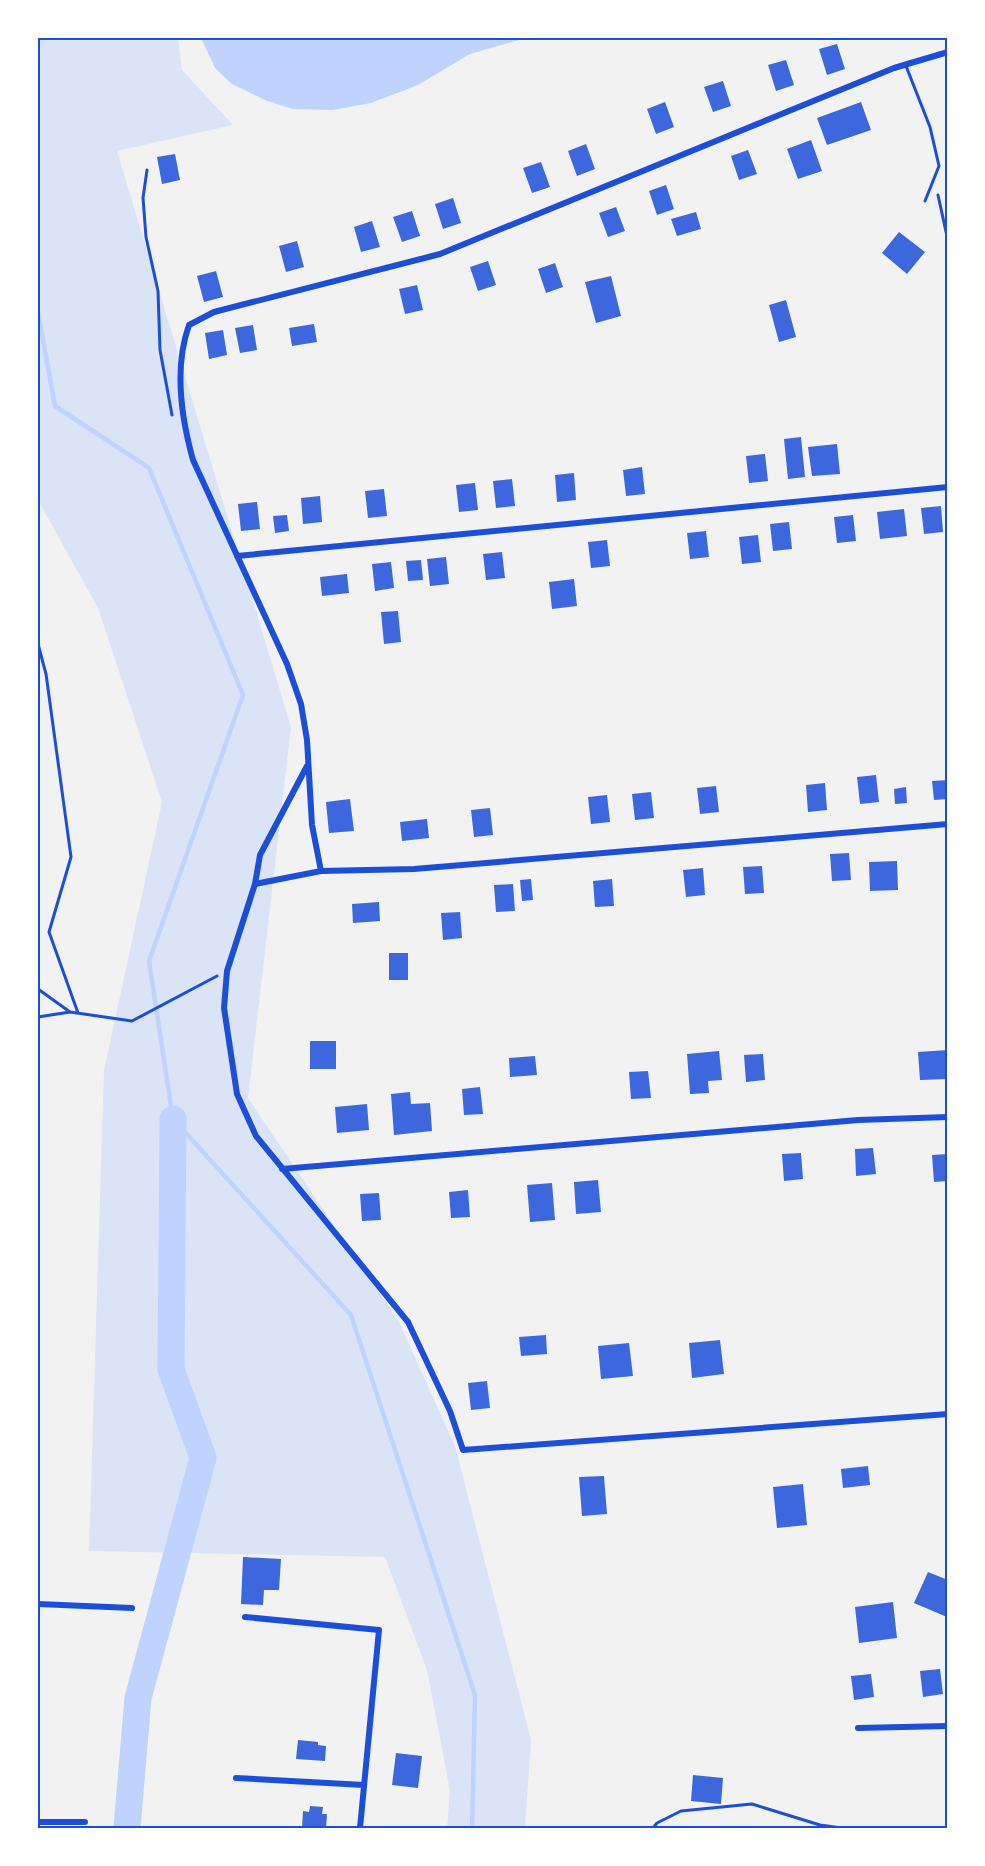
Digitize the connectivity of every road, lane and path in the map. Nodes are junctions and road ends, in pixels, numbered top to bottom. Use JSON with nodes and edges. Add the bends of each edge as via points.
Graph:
{"nodes":[{"id":1,"x":948,"y":52,"type":"edge"},
{"id":2,"x":905,"y":64,"type":"junction"},
{"id":3,"x":147,"y":170,"type":"dead end"},
{"id":4,"x":933,"y":179,"type":"junction"},
{"id":5,"x":925,"y":201,"type":"dead end"},
{"id":6,"x":948,"y":241,"type":"edge"},
{"id":7,"x":185,"y":430,"type":"junction"},
{"id":8,"x":948,"y":487,"type":"edge"},
{"id":9,"x":237,"y":556,"type":"junction"},
{"id":10,"x":38,"y":644,"type":"edge"},
{"id":11,"x":307,"y":765,"type":"junction"},
{"id":12,"x":948,"y":824,"type":"edge"},
{"id":13,"x":321,"y":871,"type":"junction"},
{"id":14,"x":255,"y":884,"type":"junction"},
{"id":15,"x":227,"y":971,"type":"junction"},
{"id":16,"x":38,"y":989,"type":"edge"},
{"id":17,"x":70,"y":1012,"type":"junction"},
{"id":18,"x":78,"y":1013,"type":"junction"},
{"id":19,"x":38,"y":1017,"type":"edge"},
{"id":20,"x":948,"y":1117,"type":"edge"},
{"id":21,"x":282,"y":1169,"type":"junction"},
{"id":22,"x":948,"y":1414,"type":"edge"},
{"id":23,"x":38,"y":1605,"type":"edge"},
{"id":24,"x":132,"y":1608,"type":"dead end"},
{"id":25,"x":245,"y":1617,"type":"dead end"},
{"id":26,"x":948,"y":1726,"type":"edge"},
{"id":27,"x":858,"y":1728,"type":"dead end"},
{"id":28,"x":236,"y":1778,"type":"dead end"},
{"id":29,"x":364,"y":1785,"type":"junction"},
{"id":30,"x":38,"y":1822,"type":"edge"},
{"id":31,"x":85,"y":1822,"type":"dead end"},
{"id":32,"x":948,"y":1827,"type":"edge"},
{"id":33,"x":360,"y":1828,"type":"edge"},
{"id":34,"x":654,"y":1828,"type":"edge"},
{"id":35,"x":842,"y":1828,"type":"edge"},
{"id":36,"x":942,"y":1828,"type":"edge"}],
"edges":[{"from":1,"to":2,"type":"street"},
{"from":2,"to":4,"type":"lane","via":[[930,127],[939,166]]},
{"from":2,"to":7,"type":"street","via":[[440,254],[214,312],[189,325],[182,343],[180,374]]},
{"from":3,"to":7,"type":"path","via":[[143,198],[146,237],[158,291],[160,350],[170,413]]},
{"from":4,"to":5,"type":"lane"},
{"from":4,"to":6,"type":"path"},
{"from":7,"to":9,"type":"street","via":[[193,460]]},
{"from":8,"to":9,"type":"street"},
{"from":9,"to":11,"type":"street","via":[[287,664],[301,704]]},
{"from":10,"to":18,"type":"path","via":[[46,674],[71,857],[49,932]]},
{"from":11,"to":13,"type":"street"},
{"from":11,"to":14,"type":"street","via":[[260,855]]},
{"from":12,"to":13,"type":"street","via":[[414,869]]},
{"from":13,"to":14,"type":"street"},
{"from":14,"to":15,"type":"street"},
{"from":15,"to":18,"type":"path","via":[[132,1021]]},
{"from":15,"to":21,"type":"street","via":[[224,1008],[237,1094],[256,1136]]},
{"from":16,"to":17,"type":"path"},
{"from":17,"to":18,"type":"path"},
{"from":17,"to":19,"type":"path"},
{"from":20,"to":21,"type":"street","via":[[847,1121]]},
{"from":21,"to":22,"type":"street","via":[[408,1322],[450,1411],[463,1450]]},
{"from":23,"to":24,"type":"street"},
{"from":25,"to":29,"type":"street","via":[[379,1630]]},
{"from":26,"to":27,"type":"street"},
{"from":28,"to":29,"type":"street"},
{"from":29,"to":33,"type":"street"},
{"from":30,"to":31,"type":"street"},
{"from":32,"to":36,"type":"path"},
{"from":34,"to":35,"type":"path","via":[[681,1811],[752,1804]]}]}
